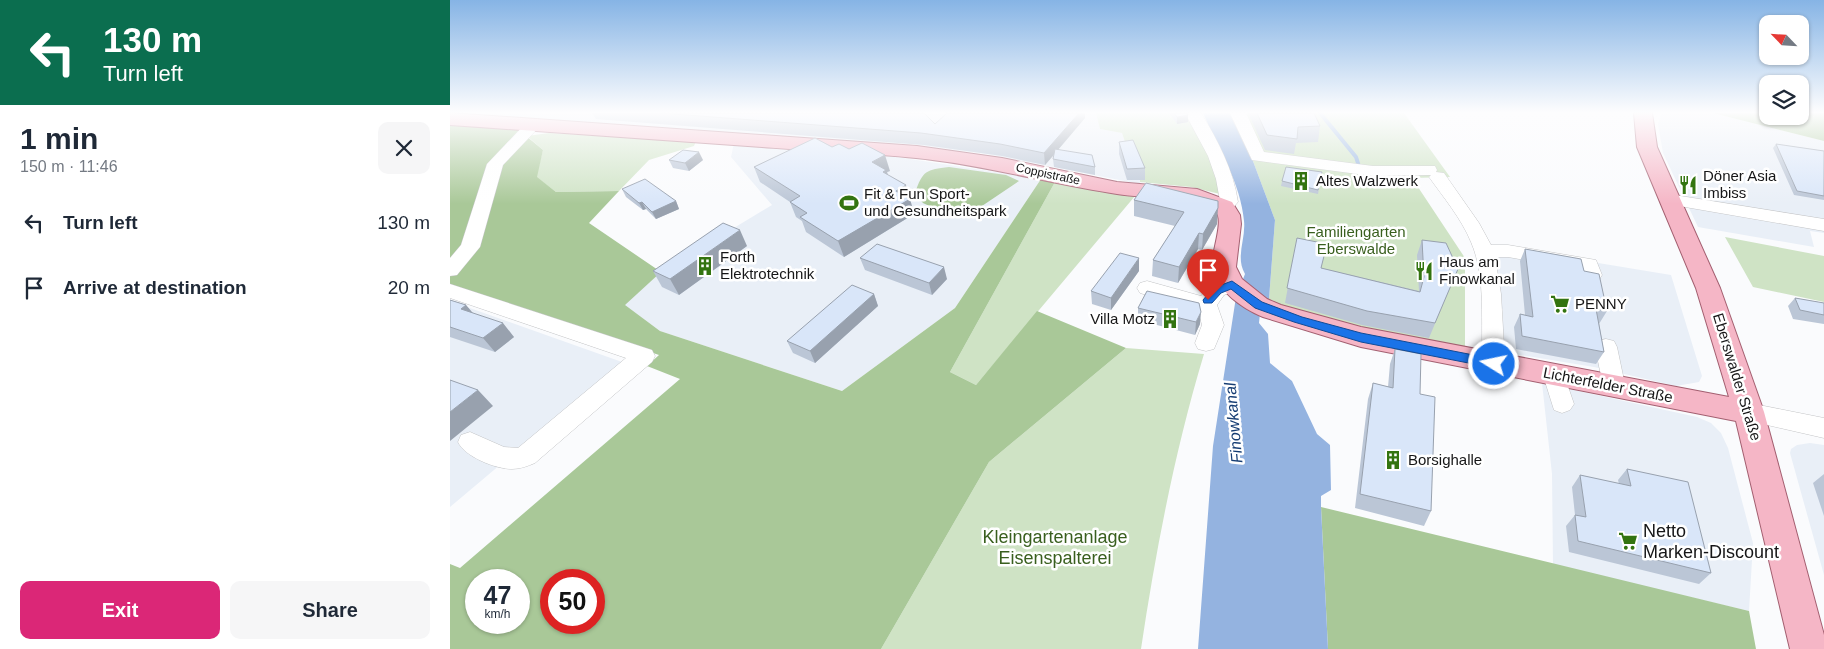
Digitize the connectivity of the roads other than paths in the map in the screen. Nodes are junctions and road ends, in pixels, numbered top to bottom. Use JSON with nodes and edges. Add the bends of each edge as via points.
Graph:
{"nodes":[{"id":1,"x":515,"y":143,"type":"edge"},
{"id":2,"x":793,"y":143,"type":"edge"},
{"id":3,"x":1210,"y":143,"type":"edge"},
{"id":4,"x":1252,"y":143,"type":"edge"},
{"id":5,"x":1646,"y":143,"type":"edge"},
{"id":6,"x":1668,"y":199,"type":"junction"},
{"id":7,"x":1224,"y":207,"type":"junction"},
{"id":8,"x":1824,"y":225,"type":"edge"},
{"id":9,"x":1484,"y":251,"type":"junction"},
{"id":10,"x":450,"y":270,"type":"edge"},
{"id":11,"x":1592,"y":275,"type":"edge"},
{"id":12,"x":1232,"y":284,"type":"junction"},
{"id":13,"x":1147,"y":288,"type":"dead end"},
{"id":14,"x":450,"y":291,"type":"edge"},
{"id":15,"x":1206,"y":304,"type":"junction"},
{"id":16,"x":1206,"y":343,"type":"dead end"},
{"id":17,"x":1606,"y":347,"type":"dead end"},
{"id":18,"x":1494,"y":364,"type":"junction"},
{"id":19,"x":1554,"y":375,"type":"junction"},
{"id":20,"x":1614,"y":385,"type":"junction"},
{"id":21,"x":1562,"y":404,"type":"dead end"},
{"id":22,"x":1749,"y":412,"type":"junction"},
{"id":23,"x":1824,"y":428,"type":"edge"},
{"id":24,"x":470,"y":442,"type":"dead end"},
{"id":25,"x":1809,"y":649,"type":"edge"}],
"edges":[{"from":1,"to":10,"type":"street","via":[[495,164],[470,247]]},
{"from":2,"to":7,"type":"main road","name":"Coppistraße","via":[[917,152],[1002,164],[1117,188],[1197,196]]},
{"from":3,"to":7,"type":"street","via":[[1229,193],[1229,202]]},
{"from":4,"to":9,"type":"street","via":[[1258,156],[1354,170],[1434,173]]},
{"from":5,"to":6,"type":"main road","name":"Eberswalder Straße"},
{"from":6,"to":8,"type":"street"},
{"from":6,"to":22,"type":"main road","name":"Eberswalder Straße","via":[[1708,288]]},
{"from":7,"to":12,"type":"main road","via":[[1230,224],[1224,267]]},
{"from":9,"to":11,"type":"street","via":[[1508,251],[1589,265]]},
{"from":9,"to":18,"type":"street","via":[[1491,290]]},
{"from":12,"to":15,"type":"street","via":[[1217,290]]},
{"from":12,"to":18,"type":"main road","name":"Lichterfelder Straße","via":[[1258,305],[1272,311],[1361,338]]},
{"from":13,"to":15,"type":"street"},
{"from":14,"to":24,"type":"street","via":[[644,356],[526,456],[506,460]]},
{"from":15,"to":16,"type":"street","via":[[1213,325]]},
{"from":17,"to":20,"type":"street"},
{"from":18,"to":19,"type":"main road","name":"Lichterfelder Straße"},
{"from":19,"to":20,"type":"main road","name":"Lichterfelder Straße"},
{"from":19,"to":21,"type":"street"},
{"from":20,"to":22,"type":"main road","name":"Lichterfelder Straße"},
{"from":22,"to":23,"type":"street"},
{"from":22,"to":25,"type":"main road","name":"Eberswalder Straße"}]}
